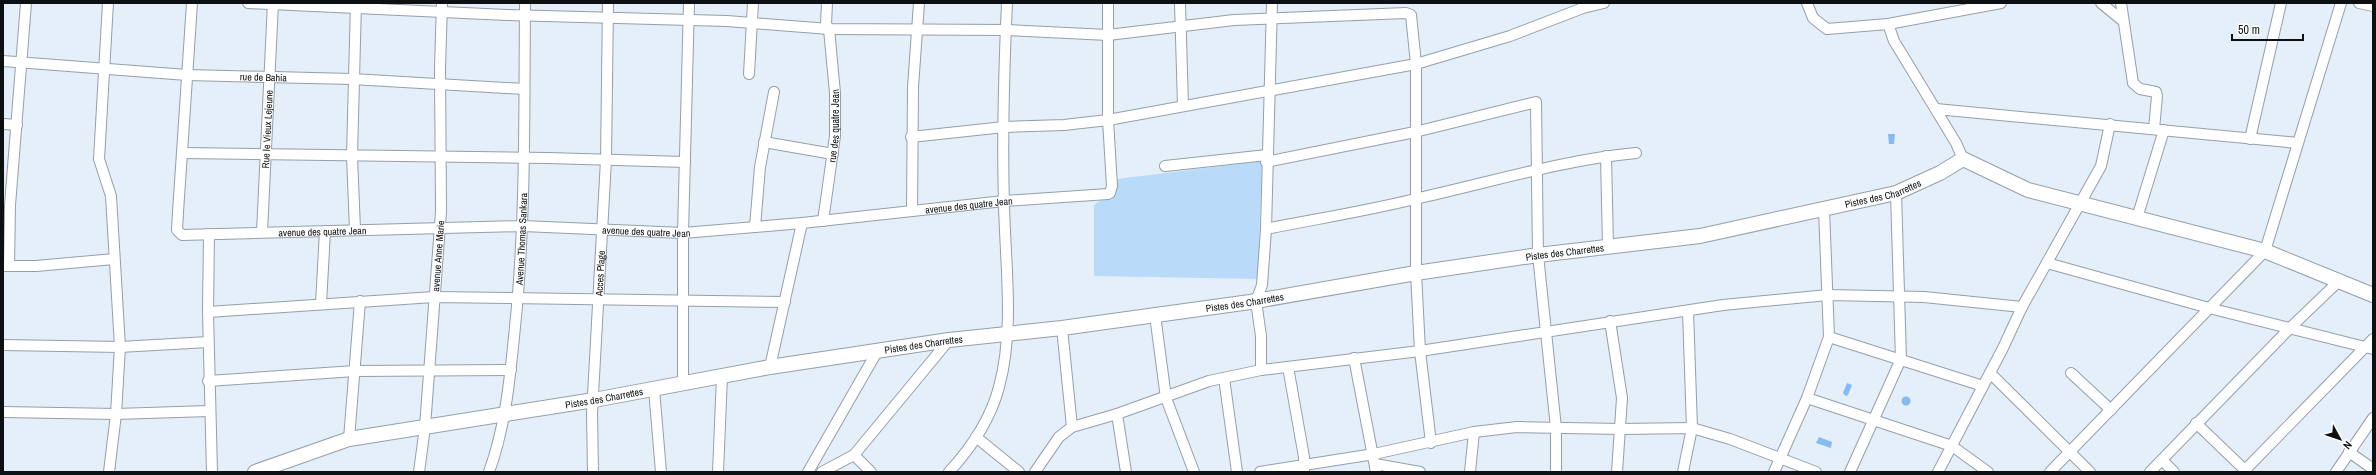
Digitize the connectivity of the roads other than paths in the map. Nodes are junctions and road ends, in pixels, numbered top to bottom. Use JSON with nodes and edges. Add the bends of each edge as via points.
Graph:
{"nodes":[{"id":1,"x":26,"y":3,"type":"edge"},
{"id":2,"x":108,"y":3,"type":"edge"},
{"id":3,"x":192,"y":3,"type":"edge"},
{"id":4,"x":248,"y":3,"type":"edge"},
{"id":5,"x":525,"y":3,"type":"edge"},
{"id":6,"x":608,"y":3,"type":"edge"},
{"id":7,"x":690,"y":3,"type":"edge"},
{"id":8,"x":753,"y":3,"type":"edge"},
{"id":9,"x":827,"y":3,"type":"edge"},
{"id":10,"x":919,"y":3,"type":"edge"},
{"id":11,"x":1007,"y":3,"type":"edge"},
{"id":12,"x":1108,"y":3,"type":"edge"},
{"id":13,"x":1180,"y":3,"type":"edge"},
{"id":14,"x":1272,"y":3,"type":"edge"},
{"id":15,"x":1604,"y":3,"type":"edge"},
{"id":16,"x":1807,"y":3,"type":"edge"},
{"id":17,"x":2001,"y":3,"type":"edge"},
{"id":18,"x":2101,"y":3,"type":"edge"},
{"id":19,"x":2121,"y":3,"type":"edge"},
{"id":20,"x":2282,"y":3,"type":"edge"},
{"id":21,"x":2341,"y":3,"type":"edge"},
{"id":22,"x":2359,"y":3,"type":"edge"},
{"id":23,"x":273,"y":4,"type":"edge"},
{"id":24,"x":355,"y":6,"type":"edge"},
{"id":25,"x":1583,"y":6,"type":"edge"},
{"id":26,"x":2373,"y":6,"type":"edge"},
{"id":27,"x":442,"y":7,"type":"edge"},
{"id":28,"x":1386,"y":8,"type":"edge"},
{"id":29,"x":525,"y":16,"type":"junction"},
{"id":30,"x":608,"y":19,"type":"junction"},
{"id":31,"x":1273,"y":19,"type":"junction"},
{"id":32,"x":689,"y":20,"type":"junction"},
{"id":33,"x":2123,"y":21,"type":"junction"},
{"id":34,"x":753,"y":22,"type":"junction"},
{"id":35,"x":1888,"y":24,"type":"junction"},
{"id":36,"x":1181,"y":25,"type":"junction"},
{"id":37,"x":829,"y":29,"type":"junction"},
{"id":38,"x":1006,"y":30,"type":"junction"},
{"id":39,"x":916,"y":31,"type":"junction"},
{"id":40,"x":1108,"y":34,"type":"junction"},
{"id":41,"x":3,"y":61,"type":"edge"},
{"id":42,"x":22,"y":62,"type":"junction"},
{"id":43,"x":1416,"y":64,"type":"junction"},
{"id":44,"x":104,"y":69,"type":"junction"},
{"id":45,"x":749,"y":74,"type":"dead end"},
{"id":46,"x":187,"y":75,"type":"junction"},
{"id":47,"x":268,"y":78,"type":"junction"},
{"id":48,"x":352,"y":79,"type":"junction"},
{"id":49,"x":441,"y":84,"type":"junction"},
{"id":50,"x":524,"y":89,"type":"junction"},
{"id":51,"x":774,"y":92,"type":"dead end"},
{"id":52,"x":1269,"y":92,"type":"junction"},
{"id":53,"x":1183,"y":106,"type":"junction"},
{"id":54,"x":1936,"y":109,"type":"junction"},
{"id":55,"x":1108,"y":120,"type":"junction"},
{"id":56,"x":3,"y":124,"type":"edge"},
{"id":57,"x":2110,"y":124,"type":"junction"},
{"id":58,"x":17,"y":125,"type":"junction"},
{"id":59,"x":1004,"y":127,"type":"junction"},
{"id":60,"x":2159,"y":130,"type":"junction"},
{"id":61,"x":1415,"y":132,"type":"junction"},
{"id":62,"x":911,"y":137,"type":"junction"},
{"id":63,"x":2250,"y":139,"type":"junction"},
{"id":64,"x":764,"y":142,"type":"junction"},
{"id":65,"x":2298,"y":143,"type":"junction"},
{"id":66,"x":182,"y":153,"type":"junction"},
{"id":67,"x":1636,"y":153,"type":"dead end"},
{"id":68,"x":264,"y":154,"type":"junction"},
{"id":69,"x":833,"y":154,"type":"junction"},
{"id":70,"x":352,"y":156,"type":"junction"},
{"id":71,"x":442,"y":156,"type":"junction"},
{"id":72,"x":1606,"y":156,"type":"junction"},
{"id":73,"x":523,"y":158,"type":"junction"},
{"id":74,"x":1267,"y":158,"type":"junction"},
{"id":75,"x":606,"y":160,"type":"junction"},
{"id":76,"x":1963,"y":160,"type":"junction"},
{"id":77,"x":685,"y":162,"type":"junction"},
{"id":78,"x":1164,"y":166,"type":"dead end"},
{"id":79,"x":1536,"y":170,"type":"junction"},
{"id":80,"x":1896,"y":193,"type":"junction"},
{"id":81,"x":1414,"y":200,"type":"junction"},
{"id":82,"x":1004,"y":201,"type":"junction"},
{"id":83,"x":2080,"y":203,"type":"junction"},
{"id":84,"x":6,"y":205,"type":"edge"},
{"id":85,"x":1824,"y":209,"type":"junction"},
{"id":86,"x":912,"y":211,"type":"junction"},
{"id":87,"x":2137,"y":218,"type":"junction"},
{"id":88,"x":823,"y":221,"type":"junction"},
{"id":89,"x":802,"y":223,"type":"junction"},
{"id":90,"x":523,"y":226,"type":"junction"},
{"id":91,"x":755,"y":227,"type":"junction"},
{"id":92,"x":438,"y":229,"type":"junction"},
{"id":93,"x":603,"y":229,"type":"junction"},
{"id":94,"x":1266,"y":229,"type":"junction"},
{"id":95,"x":355,"y":230,"type":"junction"},
{"id":96,"x":325,"y":231,"type":"junction"},
{"id":97,"x":262,"y":232,"type":"junction"},
{"id":98,"x":683,"y":233,"type":"junction"},
{"id":99,"x":209,"y":234,"type":"junction"},
{"id":100,"x":1608,"y":246,"type":"junction"},
{"id":101,"x":2264,"y":251,"type":"junction"},
{"id":102,"x":1538,"y":255,"type":"junction"},
{"id":103,"x":114,"y":259,"type":"junction"},
{"id":104,"x":2047,"y":263,"type":"junction"},
{"id":105,"x":6,"y":266,"type":"edge"},
{"id":106,"x":1416,"y":273,"type":"junction"},
{"id":107,"x":2339,"y":281,"type":"junction"},
{"id":108,"x":1828,"y":295,"type":"junction"},
{"id":109,"x":2373,"y":295,"type":"edge"},
{"id":110,"x":1899,"y":296,"type":"junction"},
{"id":111,"x":434,"y":297,"type":"junction"},
{"id":112,"x":518,"y":297,"type":"junction"},
{"id":113,"x":598,"y":299,"type":"junction"},
{"id":114,"x":360,"y":301,"type":"junction"},
{"id":115,"x":1256,"y":301,"type":"junction"},
{"id":116,"x":683,"y":302,"type":"junction"},
{"id":117,"x":784,"y":302,"type":"junction"},
{"id":118,"x":321,"y":304,"type":"junction"},
{"id":119,"x":2022,"y":307,"type":"junction"},
{"id":120,"x":2209,"y":308,"type":"junction"},
{"id":121,"x":1688,"y":311,"type":"junction"},
{"id":122,"x":208,"y":312,"type":"junction"},
{"id":123,"x":1155,"y":315,"type":"junction"},
{"id":124,"x":1610,"y":321,"type":"junction"},
{"id":125,"x":2291,"y":327,"type":"junction"},
{"id":126,"x":1062,"y":328,"type":"junction"},
{"id":127,"x":1545,"y":333,"type":"junction"},
{"id":128,"x":1007,"y":334,"type":"junction"},
{"id":129,"x":1829,"y":338,"type":"junction"},
{"id":130,"x":2373,"y":339,"type":"edge"},
{"id":131,"x":949,"y":340,"type":"junction"},
{"id":132,"x":208,"y":342,"type":"junction"},
{"id":133,"x":3,"y":345,"type":"edge"},
{"id":134,"x":120,"y":347,"type":"junction"},
{"id":135,"x":2369,"y":348,"type":"edge"},
{"id":136,"x":878,"y":350,"type":"junction"},
{"id":137,"x":1420,"y":351,"type":"junction"},
{"id":138,"x":1354,"y":358,"type":"junction"},
{"id":139,"x":1901,"y":359,"type":"junction"},
{"id":140,"x":770,"y":367,"type":"junction"},
{"id":141,"x":1288,"y":367,"type":"junction"},
{"id":142,"x":428,"y":369,"type":"junction"},
{"id":143,"x":511,"y":370,"type":"junction"},
{"id":144,"x":1261,"y":370,"type":"junction"},
{"id":145,"x":355,"y":371,"type":"junction"},
{"id":146,"x":1990,"y":373,"type":"junction"},
{"id":147,"x":2071,"y":373,"type":"dead end"},
{"id":148,"x":722,"y":376,"type":"junction"},
{"id":149,"x":1224,"y":378,"type":"junction"},
{"id":150,"x":208,"y":381,"type":"junction"},
{"id":151,"x":683,"y":384,"type":"junction"},
{"id":152,"x":1983,"y":386,"type":"junction"},
{"id":153,"x":654,"y":389,"type":"junction"},
{"id":154,"x":1166,"y":398,"type":"junction"},
{"id":155,"x":1807,"y":398,"type":"junction"},
{"id":156,"x":594,"y":400,"type":"junction"},
{"id":157,"x":2110,"y":410,"type":"junction"},
{"id":158,"x":209,"y":411,"type":"junction"},
{"id":159,"x":3,"y":412,"type":"edge"},
{"id":160,"x":506,"y":413,"type":"junction"},
{"id":161,"x":116,"y":414,"type":"junction"},
{"id":162,"x":1117,"y":414,"type":"junction"},
{"id":163,"x":2373,"y":418,"type":"edge"},
{"id":164,"x":1873,"y":420,"type":"junction"},
{"id":165,"x":2196,"y":423,"type":"junction"},
{"id":166,"x":425,"y":427,"type":"junction"},
{"id":167,"x":1072,"y":427,"type":"junction"},
{"id":168,"x":1556,"y":428,"type":"junction"},
{"id":169,"x":1692,"y":428,"type":"junction"},
{"id":170,"x":1620,"y":429,"type":"junction"},
{"id":171,"x":1474,"y":432,"type":"junction"},
{"id":172,"x":976,"y":437,"type":"junction"},
{"id":173,"x":349,"y":439,"type":"junction"},
{"id":174,"x":1431,"y":443,"type":"junction"},
{"id":175,"x":1952,"y":446,"type":"junction"},
{"id":176,"x":2070,"y":452,"type":"junction"},
{"id":177,"x":2349,"y":452,"type":"junction"},
{"id":178,"x":854,"y":455,"type":"junction"},
{"id":179,"x":1781,"y":457,"type":"junction"},
{"id":180,"x":2162,"y":460,"type":"junction"},
{"id":181,"x":1375,"y":463,"type":"edge"},
{"id":182,"x":274,"y":468,"type":"edge"},
{"id":183,"x":1304,"y":469,"type":"edge"},
{"id":184,"x":2373,"y":469,"type":"edge"},
{"id":185,"x":2246,"y":471,"type":"edge"},
{"id":186,"x":109,"y":472,"type":"edge"},
{"id":187,"x":212,"y":472,"type":"edge"},
{"id":188,"x":255,"y":472,"type":"edge"},
{"id":189,"x":418,"y":472,"type":"edge"},
{"id":190,"x":489,"y":472,"type":"edge"},
{"id":191,"x":593,"y":472,"type":"edge"},
{"id":192,"x":662,"y":472,"type":"edge"},
{"id":193,"x":718,"y":472,"type":"edge"},
{"id":194,"x":808,"y":472,"type":"edge"},
{"id":195,"x":822,"y":472,"type":"edge"},
{"id":196,"x":871,"y":472,"type":"edge"},
{"id":197,"x":949,"y":472,"type":"edge"},
{"id":198,"x":1020,"y":472,"type":"edge"},
{"id":199,"x":1035,"y":472,"type":"edge"},
{"id":200,"x":1126,"y":472,"type":"edge"},
{"id":201,"x":1194,"y":472,"type":"edge"},
{"id":202,"x":1237,"y":472,"type":"edge"},
{"id":203,"x":1260,"y":472,"type":"edge"},
{"id":204,"x":1420,"y":472,"type":"edge"},
{"id":205,"x":1470,"y":472,"type":"edge"},
{"id":206,"x":1556,"y":472,"type":"edge"},
{"id":207,"x":1617,"y":472,"type":"edge"},
{"id":208,"x":1683,"y":472,"type":"edge"},
{"id":209,"x":1774,"y":472,"type":"edge"},
{"id":210,"x":1816,"y":472,"type":"edge"},
{"id":211,"x":1850,"y":472,"type":"edge"},
{"id":212,"x":1938,"y":472,"type":"edge"},
{"id":213,"x":1988,"y":472,"type":"edge"},
{"id":214,"x":2050,"y":472,"type":"edge"},
{"id":215,"x":2090,"y":472,"type":"edge"},
{"id":216,"x":2150,"y":472,"type":"edge"},
{"id":217,"x":2174,"y":472,"type":"edge"},
{"id":218,"x":2336,"y":472,"type":"edge"}],
"edges":[{"from":1,"to":42,"type":"street"},
{"from":2,"to":44,"type":"street"},
{"from":3,"to":46,"type":"street"},
{"from":4,"to":23,"type":"street"},
{"from":5,"to":29,"type":"street","name":"Avenue Thomas Sankara"},
{"from":6,"to":30,"type":"street","name":"Acces Plage"},
{"from":7,"to":32,"type":"street"},
{"from":8,"to":34,"type":"street"},
{"from":9,"to":37,"type":"street","name":"rue des quatre Jean","via":[[826,24]]},
{"from":10,"to":39,"type":"street"},
{"from":11,"to":38,"type":"street"},
{"from":12,"to":40,"type":"street"},
{"from":13,"to":36,"type":"street"},
{"from":14,"to":31,"type":"street"},
{"from":15,"to":25,"type":"street"},
{"from":16,"to":35,"type":"street","via":[[1813,18],[1826,28]]},
{"from":17,"to":35,"type":"street"},
{"from":18,"to":33,"type":"street"},
{"from":19,"to":33,"type":"street"},
{"from":20,"to":63,"type":"street"},
{"from":21,"to":65,"type":"street"},
{"from":22,"to":26,"type":"street"},
{"from":23,"to":24,"type":"street"},
{"from":23,"to":47,"type":"street","name":"Rue le Vieux Lejeune"},
{"from":24,"to":27,"type":"street"},
{"from":24,"to":48,"type":"street"},
{"from":25,"to":43,"type":"street","via":[[1510,36]]},
{"from":27,"to":29,"type":"street"},
{"from":27,"to":49,"type":"street"},
{"from":28,"to":31,"type":"street"},
{"from":28,"to":43,"type":"street","via":[[1411,15]]},
{"from":29,"to":30,"type":"street"},
{"from":29,"to":50,"type":"street","name":"Avenue Thomas Sankara"},
{"from":30,"to":32,"type":"street"},
{"from":30,"to":75,"type":"street","name":"Acces Plage"},
{"from":31,"to":36,"type":"street"},
{"from":31,"to":52,"type":"street"},
{"from":32,"to":34,"type":"street"},
{"from":32,"to":77,"type":"street"},
{"from":33,"to":60,"type":"street","via":[[2133,84],[2140,89],[2156,92]]},
{"from":34,"to":37,"type":"street"},
{"from":34,"to":45,"type":"street"},
{"from":35,"to":54,"type":"street","via":[[1894,41]]},
{"from":36,"to":40,"type":"street"},
{"from":36,"to":53,"type":"street"},
{"from":37,"to":39,"type":"street"},
{"from":37,"to":69,"type":"street","name":"rue des quatre Jean","via":[[835,93]]},
{"from":38,"to":39,"type":"street"},
{"from":38,"to":40,"type":"street"},
{"from":38,"to":59,"type":"street"},
{"from":39,"to":62,"type":"street"},
{"from":40,"to":55,"type":"street"},
{"from":41,"to":42,"type":"street","name":"rue de Bahia"},
{"from":42,"to":44,"type":"street","name":"rue de Bahia"},
{"from":42,"to":58,"type":"street"},
{"from":43,"to":52,"type":"street"},
{"from":43,"to":61,"type":"street"},
{"from":44,"to":46,"type":"street","name":"rue de Bahia"},
{"from":44,"to":103,"type":"street","via":[[99,159],[111,196]]},
{"from":46,"to":47,"type":"street","name":"rue de Bahia"},
{"from":46,"to":66,"type":"street"},
{"from":47,"to":48,"type":"street","name":"rue de Bahia"},
{"from":47,"to":68,"type":"street","name":"Rue le Vieux Lejeune"},
{"from":48,"to":49,"type":"street","name":"rue de Bahia"},
{"from":48,"to":70,"type":"street"},
{"from":49,"to":50,"type":"street","name":"rue de Bahia"},
{"from":49,"to":71,"type":"street","name":"avenue Anne Marie"},
{"from":50,"to":73,"type":"street","name":"Avenue Thomas Sankara"},
{"from":51,"to":64,"type":"street"},
{"from":52,"to":53,"type":"street"},
{"from":52,"to":74,"type":"street"},
{"from":53,"to":55,"type":"street"},
{"from":54,"to":57,"type":"street"},
{"from":54,"to":76,"type":"street"},
{"from":55,"to":59,"type":"street","via":[[1064,125]]},
{"from":55,"to":82,"type":"street","name":"avenue des quatre Jean","via":[[1112,186],[1110,193]]},
{"from":56,"to":58,"type":"street"},
{"from":57,"to":60,"type":"street"},
{"from":57,"to":83,"type":"street","via":[[2101,166]]},
{"from":58,"to":84,"type":"street"},
{"from":59,"to":62,"type":"street"},
{"from":59,"to":82,"type":"street"},
{"from":60,"to":63,"type":"street"},
{"from":60,"to":87,"type":"street"},
{"from":61,"to":74,"type":"street"},
{"from":61,"to":79,"type":"street","via":[[1536,102]]},
{"from":61,"to":81,"type":"street"},
{"from":62,"to":86,"type":"street"},
{"from":63,"to":65,"type":"street"},
{"from":64,"to":69,"type":"street"},
{"from":64,"to":91,"type":"street","via":[[756,194]]},
{"from":65,"to":101,"type":"street"},
{"from":66,"to":68,"type":"street"},
{"from":66,"to":99,"type":"street","name":"avenue des quatre Jean","via":[[179,233]]},
{"from":67,"to":72,"type":"street"},
{"from":68,"to":70,"type":"street"},
{"from":68,"to":97,"type":"street","name":"Rue le Vieux Lejeune"},
{"from":69,"to":88,"type":"street","name":"rue des quatre Jean"},
{"from":70,"to":71,"type":"street"},
{"from":70,"to":95,"type":"street"},
{"from":71,"to":73,"type":"street"},
{"from":71,"to":92,"type":"street","name":"avenue Anne Marie","via":[[441,212]]},
{"from":72,"to":79,"type":"street"},
{"from":72,"to":100,"type":"street"},
{"from":73,"to":75,"type":"street"},
{"from":73,"to":90,"type":"street","name":"Avenue Thomas Sankara"},
{"from":74,"to":78,"type":"street"},
{"from":74,"to":94,"type":"street"},
{"from":75,"to":77,"type":"street"},
{"from":75,"to":93,"type":"street","name":"Acces Plage"},
{"from":76,"to":80,"type":"main road","name":"Pistes des Charrettes"},
{"from":76,"to":83,"type":"main road","via":[[2028,190]]},
{"from":77,"to":98,"type":"street"},
{"from":79,"to":81,"type":"street"},
{"from":79,"to":102,"type":"street"},
{"from":80,"to":85,"type":"main road","name":"Pistes des Charrettes"},
{"from":80,"to":110,"type":"street"},
{"from":81,"to":94,"type":"street"},
{"from":81,"to":106,"type":"street"},
{"from":82,"to":86,"type":"street","name":"avenue des quatre Jean"},
{"from":82,"to":128,"type":"street"},
{"from":83,"to":87,"type":"main road"},
{"from":83,"to":104,"type":"street"},
{"from":84,"to":105,"type":"street"},
{"from":85,"to":100,"type":"main road","name":"Pistes des Charrettes","via":[[1700,236]]},
{"from":85,"to":108,"type":"street"},
{"from":86,"to":88,"type":"street","name":"avenue des quatre Jean"},
{"from":87,"to":101,"type":"main road"},
{"from":88,"to":89,"type":"street","name":"avenue des quatre Jean"},
{"from":89,"to":91,"type":"street","name":"avenue des quatre Jean"},
{"from":89,"to":117,"type":"street"},
{"from":90,"to":92,"type":"street","name":"avenue des quatre Jean"},
{"from":90,"to":93,"type":"street","name":"avenue des quatre Jean"},
{"from":90,"to":112,"type":"street","name":"Avenue Thomas Sankara"},
{"from":91,"to":98,"type":"street","name":"avenue des quatre Jean"},
{"from":92,"to":95,"type":"street","name":"avenue des quatre Jean"},
{"from":92,"to":111,"type":"street","name":"avenue Anne Marie"},
{"from":93,"to":98,"type":"street","name":"avenue des quatre Jean"},
{"from":93,"to":113,"type":"street","name":"Acces Plage"},
{"from":94,"to":115,"type":"street","via":[[1262,284]]},
{"from":95,"to":96,"type":"street","name":"avenue des quatre Jean"},
{"from":96,"to":97,"type":"street","name":"avenue des quatre Jean"},
{"from":96,"to":118,"type":"street"},
{"from":97,"to":99,"type":"street","name":"avenue des quatre Jean"},
{"from":98,"to":116,"type":"street"},
{"from":99,"to":122,"type":"street"},
{"from":100,"to":102,"type":"main road","name":"Pistes des Charrettes"},
{"from":101,"to":107,"type":"main road"},
{"from":101,"to":120,"type":"street"},
{"from":102,"to":106,"type":"main road","name":"Pistes des Charrettes"},
{"from":102,"to":127,"type":"street"},
{"from":103,"to":105,"type":"street"},
{"from":103,"to":134,"type":"street"},
{"from":104,"to":119,"type":"street"},
{"from":104,"to":120,"type":"street"},
{"from":106,"to":115,"type":"main road","name":"Pistes des Charrettes"},
{"from":106,"to":137,"type":"street"},
{"from":107,"to":109,"type":"main road"},
{"from":107,"to":125,"type":"street"},
{"from":108,"to":110,"type":"street"},
{"from":108,"to":121,"type":"street"},
{"from":108,"to":129,"type":"street"},
{"from":110,"to":119,"type":"street"},
{"from":110,"to":139,"type":"street"},
{"from":111,"to":112,"type":"street"},
{"from":111,"to":114,"type":"street"},
{"from":111,"to":142,"type":"street","name":"avenue Anne Marie"},
{"from":112,"to":113,"type":"street"},
{"from":112,"to":143,"type":"street","name":"Avenue Thomas Sankara"},
{"from":113,"to":116,"type":"street"},
{"from":113,"to":156,"type":"street","name":"Acces Plage"},
{"from":114,"to":118,"type":"street"},
{"from":114,"to":145,"type":"street"},
{"from":115,"to":123,"type":"main road","name":"Pistes des Charrettes"},
{"from":115,"to":144,"type":"street","via":[[1261,336]]},
{"from":116,"to":117,"type":"street"},
{"from":116,"to":151,"type":"street"},
{"from":117,"to":140,"type":"street"},
{"from":118,"to":122,"type":"street"},
{"from":119,"to":146,"type":"street"},
{"from":120,"to":125,"type":"street"},
{"from":120,"to":157,"type":"street"},
{"from":121,"to":124,"type":"street"},
{"from":121,"to":169,"type":"street"},
{"from":122,"to":132,"type":"street"},
{"from":123,"to":126,"type":"main road","name":"Pistes des Charrettes"},
{"from":123,"to":154,"type":"street"},
{"from":124,"to":127,"type":"street"},
{"from":124,"to":170,"type":"street","via":[[1622,398]]},
{"from":125,"to":135,"type":"street"},
{"from":125,"to":165,"type":"street"},
{"from":126,"to":128,"type":"main road","name":"Pistes des Charrettes"},
{"from":126,"to":167,"type":"street"},
{"from":127,"to":137,"type":"street"},
{"from":127,"to":168,"type":"street"},
{"from":128,"to":131,"type":"main road","name":"Pistes des Charrettes"},
{"from":128,"to":172,"type":"street","via":[[999,388]]},
{"from":129,"to":139,"type":"street"},
{"from":129,"to":155,"type":"street"},
{"from":130,"to":135,"type":"street"},
{"from":131,"to":136,"type":"main road","name":"Pistes des Charrettes"},
{"from":131,"to":178,"type":"street"},
{"from":132,"to":134,"type":"street"},
{"from":132,"to":150,"type":"street"},
{"from":133,"to":134,"type":"street"},
{"from":134,"to":161,"type":"street"},
{"from":135,"to":185,"type":"street"},
{"from":136,"to":140,"type":"main road","name":"Pistes des Charrettes"},
{"from":136,"to":194,"type":"street"},
{"from":137,"to":138,"type":"street"},
{"from":137,"to":174,"type":"street"},
{"from":138,"to":141,"type":"street"},
{"from":138,"to":181,"type":"street"},
{"from":139,"to":152,"type":"street"},
{"from":139,"to":164,"type":"street"},
{"from":140,"to":148,"type":"main road","name":"Pistes des Charrettes"},
{"from":141,"to":144,"type":"street"},
{"from":141,"to":183,"type":"street"},
{"from":142,"to":143,"type":"street"},
{"from":142,"to":145,"type":"street"},
{"from":142,"to":166,"type":"street","name":"avenue Anne Marie"},
{"from":143,"to":160,"type":"street","name":"Avenue Thomas Sankara"},
{"from":144,"to":149,"type":"street"},
{"from":145,"to":150,"type":"street"},
{"from":145,"to":173,"type":"street"},
{"from":146,"to":152,"type":"street"},
{"from":146,"to":176,"type":"street"},
{"from":147,"to":157,"type":"street"},
{"from":148,"to":151,"type":"main road","name":"Pistes des Charrettes"},
{"from":148,"to":193,"type":"street"},
{"from":149,"to":154,"type":"street","via":[[1194,386]]},
{"from":149,"to":202,"type":"street"},
{"from":150,"to":158,"type":"street"},
{"from":151,"to":153,"type":"main road","name":"Pistes des Charrettes"},
{"from":152,"to":175,"type":"street"},
{"from":153,"to":156,"type":"main road","name":"Pistes des Charrettes"},
{"from":153,"to":192,"type":"street"},
{"from":154,"to":162,"type":"street"},
{"from":154,"to":201,"type":"street"},
{"from":155,"to":164,"type":"street"},
{"from":155,"to":179,"type":"street"},
{"from":156,"to":160,"type":"main road","name":"Pistes des Charrettes"},
{"from":156,"to":191,"type":"street","name":"Acces Plage"},
{"from":157,"to":176,"type":"street"},
{"from":158,"to":161,"type":"street"},
{"from":158,"to":187,"type":"street"},
{"from":159,"to":161,"type":"street"},
{"from":160,"to":166,"type":"main road","name":"Pistes des Charrettes"},
{"from":160,"to":190,"type":"street","name":"Avenue Thomas Sankara"},
{"from":161,"to":186,"type":"street"},
{"from":162,"to":167,"type":"street"},
{"from":162,"to":200,"type":"street"},
{"from":163,"to":177,"type":"street"},
{"from":164,"to":175,"type":"street"},
{"from":164,"to":211,"type":"street"},
{"from":165,"to":180,"type":"street"},
{"from":165,"to":185,"type":"street"},
{"from":166,"to":173,"type":"main road","name":"Pistes des Charrettes"},
{"from":166,"to":189,"type":"street","name":"avenue Anne Marie"},
{"from":167,"to":199,"type":"street","via":[[1059,437]]},
{"from":168,"to":170,"type":"street"},
{"from":168,"to":171,"type":"street","via":[[1517,427]]},
{"from":168,"to":206,"type":"street"},
{"from":169,"to":170,"type":"street"},
{"from":169,"to":179,"type":"street"},
{"from":169,"to":208,"type":"street"},
{"from":170,"to":207,"type":"street"},
{"from":171,"to":174,"type":"street"},
{"from":171,"to":205,"type":"street"},
{"from":172,"to":197,"type":"street"},
{"from":172,"to":198,"type":"street"},
{"from":173,"to":182,"type":"main road","name":"Pistes des Charrettes"},
{"from":174,"to":181,"type":"street"},
{"from":175,"to":212,"type":"street"},
{"from":175,"to":213,"type":"street"},
{"from":176,"to":214,"type":"street"},
{"from":176,"to":215,"type":"street"},
{"from":177,"to":184,"type":"street"},
{"from":177,"to":218,"type":"street"},
{"from":178,"to":195,"type":"street"},
{"from":178,"to":196,"type":"street"},
{"from":179,"to":209,"type":"street"},
{"from":179,"to":210,"type":"street"},
{"from":180,"to":216,"type":"street"},
{"from":180,"to":217,"type":"street"},
{"from":181,"to":183,"type":"street"},
{"from":181,"to":204,"type":"street"},
{"from":182,"to":188,"type":"main road","name":"Pistes des Charrettes"},
{"from":183,"to":203,"type":"street"}]}
